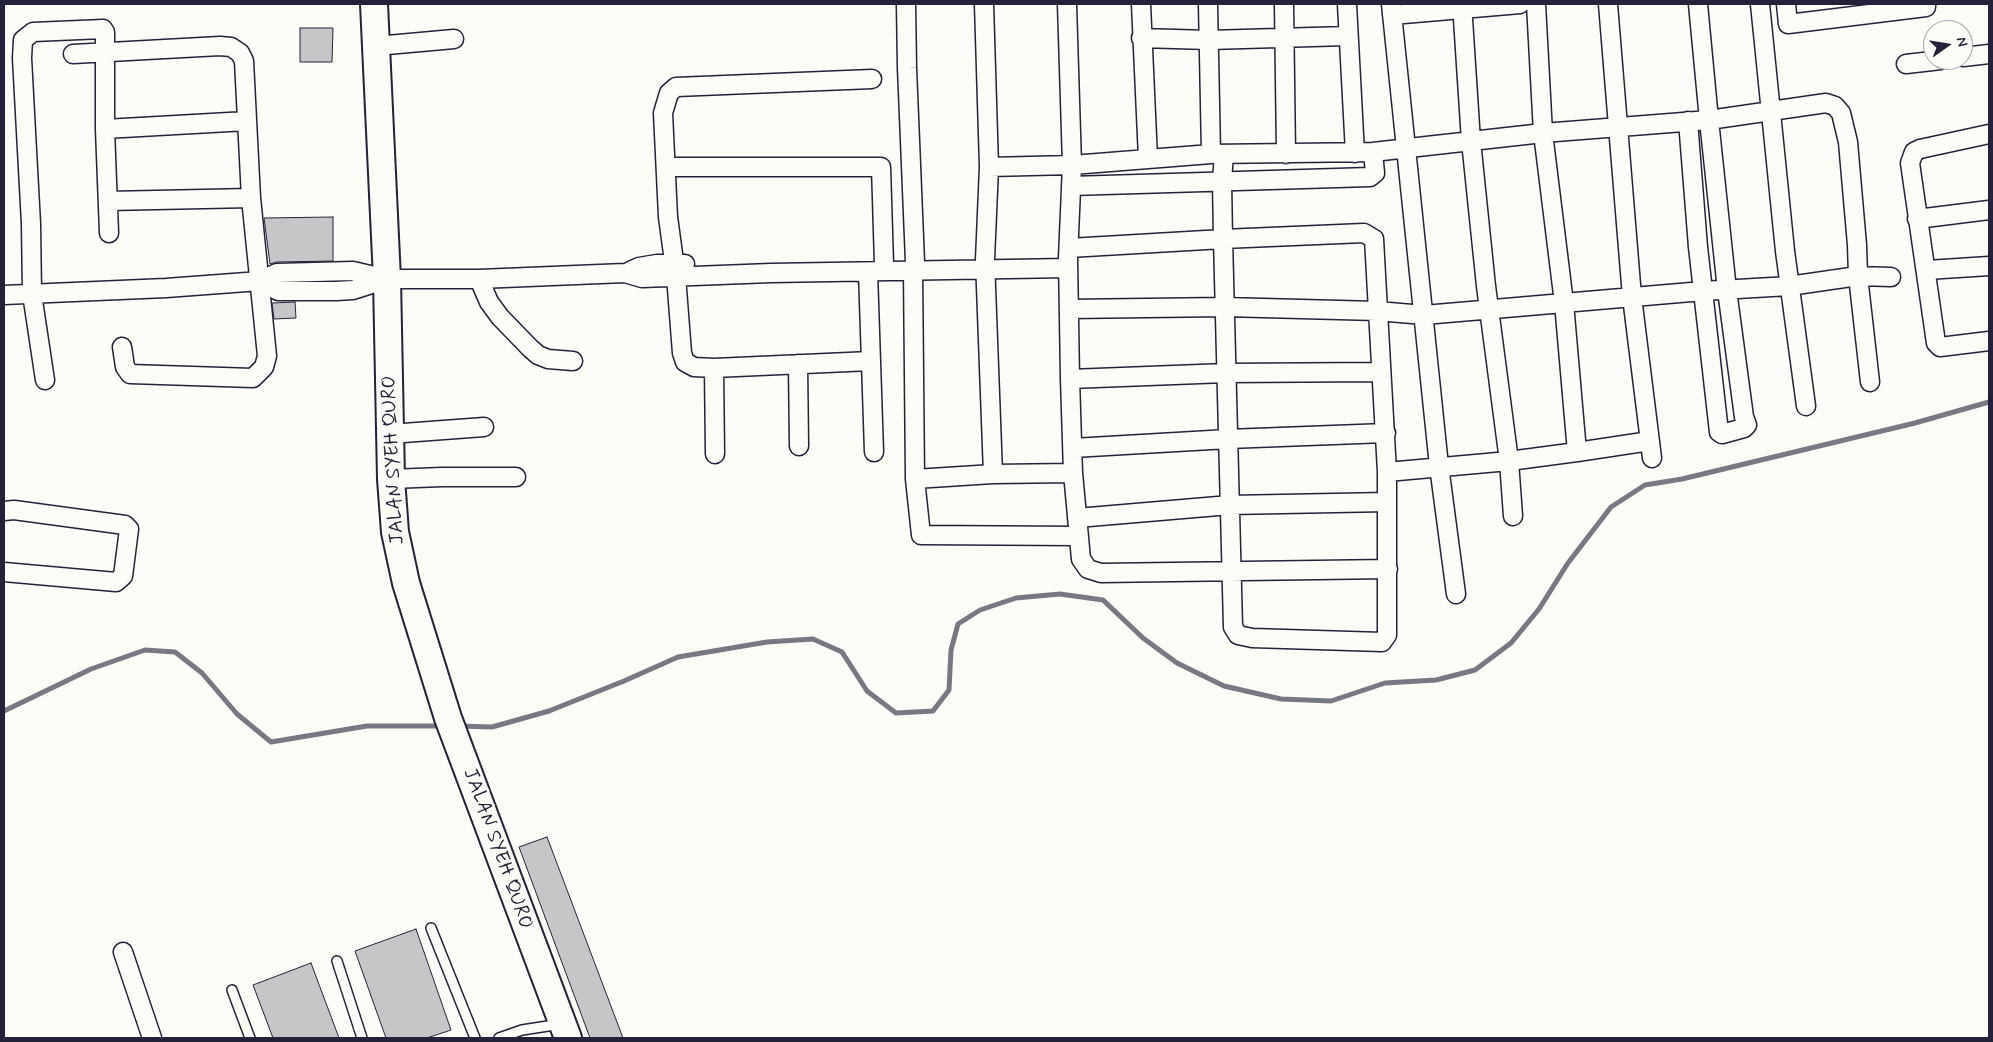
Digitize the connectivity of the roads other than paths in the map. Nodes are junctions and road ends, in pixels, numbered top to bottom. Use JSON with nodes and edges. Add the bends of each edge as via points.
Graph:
{"nodes":[{"id":1,"x":374,"y":4,"type":"edge"},
{"id":2,"x":906,"y":4,"type":"edge"},
{"id":3,"x":984,"y":4,"type":"edge"},
{"id":4,"x":1067,"y":4,"type":"edge"},
{"id":5,"x":1141,"y":4,"type":"edge"},
{"id":6,"x":1208,"y":4,"type":"edge"},
{"id":7,"x":1284,"y":4,"type":"edge"},
{"id":8,"x":1347,"y":4,"type":"edge"},
{"id":9,"x":1520,"y":4,"type":"edge"},
{"id":10,"x":1536,"y":4,"type":"edge"},
{"id":11,"x":1608,"y":4,"type":"edge"},
{"id":12,"x":1698,"y":4,"type":"edge"},
{"id":13,"x":1760,"y":4,"type":"edge"},
{"id":14,"x":1786,"y":4,"type":"edge"},
{"id":15,"x":1926,"y":4,"type":"edge"},
{"id":16,"x":1462,"y":7,"type":"edge"},
{"id":17,"x":1391,"y":9,"type":"edge"},
{"id":18,"x":1854,"y":10,"type":"edge"},
{"id":19,"x":1347,"y":36,"type":"junction"},
{"id":20,"x":1141,"y":38,"type":"junction"},
{"id":21,"x":1285,"y":38,"type":"junction"},
{"id":22,"x":454,"y":39,"type":"dead end"},
{"id":23,"x":1209,"y":40,"type":"junction"},
{"id":24,"x":376,"y":46,"type":"junction"},
{"id":25,"x":104,"y":52,"type":"junction"},
{"id":26,"x":73,"y":54,"type":"dead end"},
{"id":27,"x":1989,"y":54,"type":"edge"},
{"id":28,"x":1973,"y":56,"type":"edge"},
{"id":29,"x":1923,"y":62,"type":"edge"},
{"id":30,"x":1906,"y":64,"type":"dead end"},
{"id":31,"x":872,"y":80,"type":"dead end"},
{"id":32,"x":1771,"y":111,"type":"junction"},
{"id":33,"x":1709,"y":120,"type":"junction"},
{"id":34,"x":247,"y":121,"type":"junction"},
{"id":35,"x":1688,"y":121,"type":"junction"},
{"id":36,"x":1617,"y":127,"type":"junction"},
{"id":37,"x":105,"y":129,"type":"junction"},
{"id":38,"x":1543,"y":133,"type":"junction"},
{"id":39,"x":1989,"y":134,"type":"edge"},
{"id":40,"x":1471,"y":140,"type":"junction"},
{"id":41,"x":1406,"y":149,"type":"junction"},
{"id":42,"x":1373,"y":152,"type":"junction"},
{"id":43,"x":1354,"y":153,"type":"junction"},
{"id":44,"x":1218,"y":154,"type":"junction"},
{"id":45,"x":1286,"y":154,"type":"junction"},
{"id":46,"x":1148,"y":160,"type":"junction"},
{"id":47,"x":1072,"y":165,"type":"junction"},
{"id":48,"x":990,"y":167,"type":"junction"},
{"id":49,"x":666,"y":168,"type":"junction"},
{"id":50,"x":1222,"y":181,"type":"junction"},
{"id":51,"x":1071,"y":186,"type":"junction"},
{"id":52,"x":251,"y":198,"type":"junction"},
{"id":53,"x":108,"y":201,"type":"junction"},
{"id":54,"x":1989,"y":210,"type":"edge"},
{"id":55,"x":1917,"y":219,"type":"junction"},
{"id":56,"x":109,"y":233,"type":"dead end"},
{"id":57,"x":1223,"y":239,"type":"junction"},
{"id":58,"x":1068,"y":258,"type":"junction"},
{"id":59,"x":986,"y":265,"type":"junction"},
{"id":60,"x":914,"y":266,"type":"junction"},
{"id":61,"x":1989,"y":266,"type":"edge"},
{"id":62,"x":885,"y":268,"type":"junction"},
{"id":63,"x":675,"y":270,"type":"junction"},
{"id":64,"x":1927,"y":270,"type":"junction"},
{"id":65,"x":868,"y":272,"type":"junction"},
{"id":66,"x":1858,"y":276,"type":"junction"},
{"id":67,"x":1891,"y":278,"type":"dead end"},
{"id":68,"x":387,"y":279,"type":"junction"},
{"id":69,"x":479,"y":279,"type":"junction"},
{"id":70,"x":260,"y":281,"type":"junction"},
{"id":71,"x":1789,"y":286,"type":"junction"},
{"id":72,"x":1727,"y":290,"type":"junction"},
{"id":73,"x":1703,"y":291,"type":"junction"},
{"id":74,"x":32,"y":294,"type":"junction"},
{"id":75,"x":4,"y":295,"type":"edge"},
{"id":76,"x":1632,"y":296,"type":"junction"},
{"id":77,"x":1564,"y":303,"type":"junction"},
{"id":78,"x":1225,"y":307,"type":"junction"},
{"id":79,"x":1490,"y":308,"type":"junction"},
{"id":80,"x":1069,"y":309,"type":"junction"},
{"id":81,"x":1377,"y":311,"type":"junction"},
{"id":82,"x":1424,"y":315,"type":"junction"},
{"id":83,"x":1989,"y":341,"type":"edge"},
{"id":84,"x":122,"y":347,"type":"dead end"},
{"id":85,"x":574,"y":361,"type":"dead end"},
{"id":86,"x":871,"y":361,"type":"junction"},
{"id":87,"x":798,"y":364,"type":"junction"},
{"id":88,"x":714,"y":368,"type":"junction"},
{"id":89,"x":1381,"y":372,"type":"junction"},
{"id":90,"x":1226,"y":373,"type":"junction"},
{"id":91,"x":1070,"y":379,"type":"junction"},
{"id":92,"x":44,"y":380,"type":"dead end"},
{"id":93,"x":1870,"y":382,"type":"dead end"},
{"id":94,"x":1806,"y":406,"type":"dead end"},
{"id":95,"x":484,"y":427,"type":"dead end"},
{"id":96,"x":390,"y":434,"type":"junction"},
{"id":97,"x":1386,"y":434,"type":"junction"},
{"id":98,"x":1228,"y":439,"type":"junction"},
{"id":99,"x":799,"y":446,"type":"dead end"},
{"id":100,"x":1073,"y":448,"type":"junction"},
{"id":101,"x":874,"y":452,"type":"dead end"},
{"id":102,"x":1577,"y":452,"type":"junction"},
{"id":103,"x":714,"y":454,"type":"dead end"},
{"id":104,"x":1509,"y":461,"type":"junction"},
{"id":105,"x":1439,"y":466,"type":"junction"},
{"id":106,"x":1387,"y":472,"type":"junction"},
{"id":107,"x":1073,"y":473,"type":"junction"},
{"id":108,"x":993,"y":474,"type":"junction"},
{"id":109,"x":516,"y":478,"type":"dead end"},
{"id":110,"x":391,"y":479,"type":"junction"},
{"id":111,"x":915,"y":479,"type":"junction"},
{"id":112,"x":1387,"y":502,"type":"junction"},
{"id":113,"x":1230,"y":505,"type":"junction"},
{"id":114,"x":4,"y":511,"type":"edge"},
{"id":115,"x":1513,"y":516,"type":"dead end"},
{"id":116,"x":1077,"y":527,"type":"junction"},
{"id":117,"x":1388,"y":569,"type":"junction"},
{"id":118,"x":1231,"y":570,"type":"junction"},
{"id":119,"x":4,"y":572,"type":"edge"},
{"id":120,"x":1456,"y":594,"type":"dead end"},
{"id":121,"x":431,"y":928,"type":"dead end"},
{"id":122,"x":123,"y":952,"type":"dead end"},
{"id":123,"x":337,"y":961,"type":"dead end"},
{"id":124,"x":232,"y":990,"type":"dead end"},
{"id":125,"x":565,"y":1031,"type":"edge"},
{"id":126,"x":152,"y":1038,"type":"edge"},
{"id":127,"x":250,"y":1038,"type":"edge"},
{"id":128,"x":362,"y":1038,"type":"edge"},
{"id":129,"x":474,"y":1038,"type":"edge"},
{"id":130,"x":499,"y":1038,"type":"edge"}],
"edges":[{"from":1,"to":24,"type":"main road","name":"JALAN SYEH QURO"},
{"from":2,"to":60,"type":"street"},
{"from":3,"to":48,"type":"street"},
{"from":4,"to":47,"type":"street"},
{"from":5,"to":20,"type":"street"},
{"from":6,"to":23,"type":"street"},
{"from":7,"to":21,"type":"street"},
{"from":8,"to":19,"type":"street"},
{"from":9,"to":16,"type":"street"},
{"from":10,"to":38,"type":"street"},
{"from":11,"to":36,"type":"street"},
{"from":12,"to":33,"type":"street"},
{"from":13,"to":32,"type":"street"},
{"from":14,"to":18,"type":"street","via":[[1788,24]]},
{"from":15,"to":18,"type":"street","via":[[1926,7]]},
{"from":16,"to":17,"type":"street"},
{"from":16,"to":40,"type":"street"},
{"from":17,"to":41,"type":"street"},
{"from":19,"to":21,"type":"street"},
{"from":19,"to":43,"type":"street"},
{"from":20,"to":23,"type":"street"},
{"from":20,"to":46,"type":"street"},
{"from":21,"to":23,"type":"street"},
{"from":21,"to":45,"type":"street"},
{"from":22,"to":24,"type":"street"},
{"from":23,"to":44,"type":"street"},
{"from":24,"to":68,"type":"main road","name":"JALAN SYEH QURO"},
{"from":25,"to":26,"type":"street"},
{"from":25,"to":34,"type":"street","via":[[231,47],[240,53],[244,61]]},
{"from":25,"to":37,"type":"street"},
{"from":25,"to":74,"type":"street","via":[[106,36],[103,29],[33,32],[24,40],[22,58]]},
{"from":27,"to":28,"type":"street"},
{"from":29,"to":30,"type":"street"},
{"from":31,"to":49,"type":"street","via":[[676,87],[669,93],[664,113]]},
{"from":32,"to":33,"type":"street"},
{"from":32,"to":66,"type":"street","via":[[1826,102],[1841,113],[1848,142]]},
{"from":32,"to":71,"type":"street"},
{"from":33,"to":35,"type":"street"},
{"from":33,"to":72,"type":"street"},
{"from":34,"to":37,"type":"street"},
{"from":34,"to":52,"type":"street"},
{"from":35,"to":36,"type":"street"},
{"from":35,"to":73,"type":"street"},
{"from":36,"to":38,"type":"street"},
{"from":36,"to":76,"type":"street"},
{"from":37,"to":53,"type":"street"},
{"from":38,"to":40,"type":"street"},
{"from":38,"to":77,"type":"street"},
{"from":39,"to":55,"type":"street","via":[[1914,152],[1910,163]]},
{"from":40,"to":41,"type":"street"},
{"from":40,"to":79,"type":"street"},
{"from":41,"to":42,"type":"street"},
{"from":41,"to":82,"type":"street"},
{"from":42,"to":43,"type":"street"},
{"from":42,"to":50,"type":"street","via":[[1375,173],[1370,176]]},
{"from":43,"to":45,"type":"street"},
{"from":44,"to":45,"type":"street"},
{"from":44,"to":46,"type":"street"},
{"from":44,"to":50,"type":"street"},
{"from":46,"to":47,"type":"street"},
{"from":47,"to":48,"type":"street"},
{"from":47,"to":51,"type":"street"},
{"from":48,"to":59,"type":"street"},
{"from":49,"to":62,"type":"street","via":[[881,167]]},
{"from":49,"to":63,"type":"street"},
{"from":50,"to":51,"type":"street"},
{"from":50,"to":57,"type":"street"},
{"from":51,"to":58,"type":"street"},
{"from":52,"to":53,"type":"street"},
{"from":52,"to":70,"type":"street"},
{"from":53,"to":56,"type":"street"},
{"from":54,"to":55,"type":"street"},
{"from":55,"to":64,"type":"street"},
{"from":57,"to":58,"type":"street"},
{"from":57,"to":78,"type":"street"},
{"from":57,"to":81,"type":"street","via":[[1364,233],[1371,236],[1376,245]]},
{"from":58,"to":59,"type":"street"},
{"from":58,"to":80,"type":"street"},
{"from":59,"to":60,"type":"street"},
{"from":59,"to":108,"type":"street"},
{"from":60,"to":62,"type":"street"},
{"from":60,"to":111,"type":"street"},
{"from":61,"to":64,"type":"street"},
{"from":62,"to":63,"type":"street"},
{"from":62,"to":65,"type":"street"},
{"from":63,"to":65,"type":"street"},
{"from":63,"to":69,"type":"street","via":[[642,278],[625,274]]},
{"from":63,"to":88,"type":"street","via":[[685,362],[694,368]]},
{"from":64,"to":83,"type":"street","via":[[1937,345]]},
{"from":65,"to":86,"type":"street"},
{"from":66,"to":67,"type":"street"},
{"from":66,"to":71,"type":"street"},
{"from":66,"to":93,"type":"street"},
{"from":68,"to":69,"type":"street"},
{"from":68,"to":70,"type":"street","via":[[353,270],[277,273]]},
{"from":68,"to":96,"type":"main road","name":"JALAN SYEH QURO"},
{"from":69,"to":85,"type":"street","via":[[500,317],[538,355]]},
{"from":70,"to":74,"type":"street"},
{"from":70,"to":84,"type":"street","via":[[267,356],[264,366],[253,378],[130,374]]},
{"from":71,"to":72,"type":"street"},
{"from":71,"to":94,"type":"street"},
{"from":72,"to":73,"type":"street"},
{"from":72,"to":73,"type":"street","via":[[1747,425],[1722,434],[1718,427]]},
{"from":73,"to":76,"type":"street"},
{"from":74,"to":75,"type":"street"},
{"from":74,"to":92,"type":"street"},
{"from":76,"to":77,"type":"street"},
{"from":76,"to":102,"type":"street","via":[[1651,450]]},
{"from":77,"to":79,"type":"street"},
{"from":77,"to":102,"type":"street"},
{"from":78,"to":80,"type":"street"},
{"from":78,"to":81,"type":"street"},
{"from":78,"to":90,"type":"street"},
{"from":79,"to":82,"type":"street"},
{"from":79,"to":104,"type":"street"},
{"from":80,"to":91,"type":"street"},
{"from":81,"to":82,"type":"street"},
{"from":81,"to":89,"type":"street"},
{"from":82,"to":105,"type":"street"},
{"from":86,"to":87,"type":"street"},
{"from":86,"to":101,"type":"street"},
{"from":87,"to":88,"type":"street"},
{"from":87,"to":99,"type":"street"},
{"from":88,"to":103,"type":"street"},
{"from":89,"to":90,"type":"street"},
{"from":89,"to":97,"type":"street"},
{"from":90,"to":91,"type":"street"},
{"from":90,"to":98,"type":"street"},
{"from":91,"to":100,"type":"street"},
{"from":95,"to":96,"type":"street"},
{"from":96,"to":110,"type":"main road","name":"JALAN SYEH QURO"},
{"from":97,"to":98,"type":"street"},
{"from":97,"to":106,"type":"street"},
{"from":98,"to":100,"type":"street"},
{"from":98,"to":113,"type":"street"},
{"from":100,"to":107,"type":"street"},
{"from":102,"to":104,"type":"street"},
{"from":104,"to":105,"type":"street"},
{"from":104,"to":115,"type":"street"},
{"from":105,"to":106,"type":"street"},
{"from":105,"to":120,"type":"street"},
{"from":106,"to":112,"type":"street"},
{"from":107,"to":108,"type":"street"},
{"from":107,"to":116,"type":"street"},
{"from":108,"to":111,"type":"street"},
{"from":109,"to":110,"type":"street"},
{"from":110,"to":125,"type":"main road","name":"JALAN SYEH QURO","via":[[395,532],[406,583],[448,718]]},
{"from":111,"to":116,"type":"street","via":[[921,535]]},
{"from":112,"to":113,"type":"street"},
{"from":112,"to":117,"type":"street"},
{"from":113,"to":116,"type":"street"},
{"from":113,"to":118,"type":"street"},
{"from":114,"to":119,"type":"street","via":[[125,525],[129,530],[123,576],[116,582]]},
{"from":116,"to":118,"type":"street","via":[[1080,559],[1088,569],[1101,573]]},
{"from":117,"to":118,"type":"street"},
{"from":117,"to":118,"type":"street","via":[[1387,635],[1379,642],[1238,635],[1233,627]]},
{"from":121,"to":129,"type":"lane"},
{"from":122,"to":126,"type":"street"},
{"from":123,"to":128,"type":"lane"},
{"from":124,"to":127,"type":"lane"},
{"from":125,"to":130,"type":"lane","via":[[522,1030]]}]}
